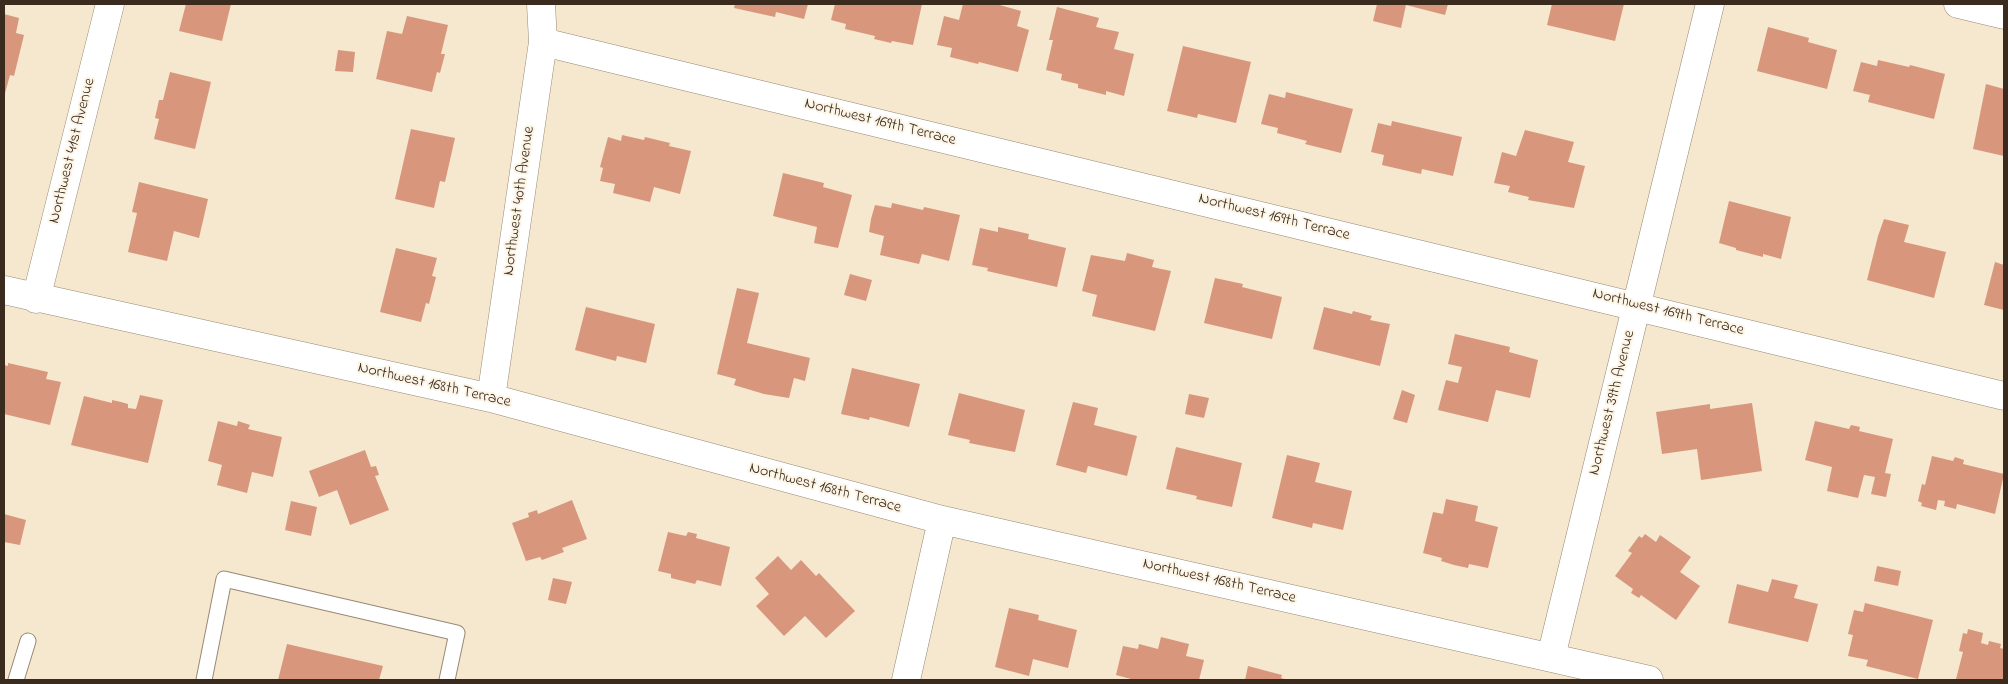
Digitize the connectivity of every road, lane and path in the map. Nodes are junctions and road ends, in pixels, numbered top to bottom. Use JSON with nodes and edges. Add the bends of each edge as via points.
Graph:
{"nodes":[{"id":1,"x":110,"y":4,"type":"edge"},
{"id":2,"x":542,"y":4,"type":"edge"},
{"id":3,"x":1710,"y":4,"type":"edge"},
{"id":4,"x":1958,"y":4,"type":"edge"},
{"id":5,"x":2004,"y":15,"type":"edge"},
{"id":6,"x":543,"y":42,"type":"junction"},
{"id":7,"x":4,"y":290,"type":"edge"},
{"id":8,"x":36,"y":299,"type":"junction"},
{"id":9,"x":1636,"y":306,"type":"junction"},
{"id":10,"x":2004,"y":396,"type":"edge"},
{"id":11,"x":491,"y":398,"type":"junction"},
{"id":12,"x":942,"y":520,"type":"junction"},
{"id":13,"x":28,"y":641,"type":"dead end"},
{"id":14,"x":1551,"y":657,"type":"junction"},
{"id":15,"x":16,"y":680,"type":"edge"},
{"id":16,"x":204,"y":680,"type":"edge"},
{"id":17,"x":447,"y":680,"type":"edge"},
{"id":18,"x":906,"y":680,"type":"edge"},
{"id":19,"x":1649,"y":680,"type":"edge"}],
"edges":[{"from":1,"to":8,"type":"street","name":"Northwest 41st Avenue"},
{"from":2,"to":6,"type":"street","name":"Northwest 40th Avenue"},
{"from":3,"to":9,"type":"street","name":"Northwest 39th Avenue"},
{"from":4,"to":5,"type":"street"},
{"from":6,"to":9,"type":"street","name":"Northwest 169th Terrace"},
{"from":6,"to":11,"type":"street","name":"Northwest 40th Avenue"},
{"from":7,"to":8,"type":"street","name":"Northwest 168th Terrace"},
{"from":8,"to":11,"type":"street","name":"Northwest 168th Terrace"},
{"from":9,"to":10,"type":"street","name":"Northwest 169th Terrace"},
{"from":9,"to":14,"type":"street","name":"Northwest 39th Avenue"},
{"from":11,"to":12,"type":"street","name":"Northwest 168th Terrace"},
{"from":12,"to":14,"type":"street","name":"Northwest 168th Terrace"},
{"from":12,"to":18,"type":"street"},
{"from":13,"to":15,"type":"lane"},
{"from":14,"to":19,"type":"street","name":"Northwest 168th Terrace"},
{"from":16,"to":17,"type":"lane","via":[[224,579],[457,633]]}]}
